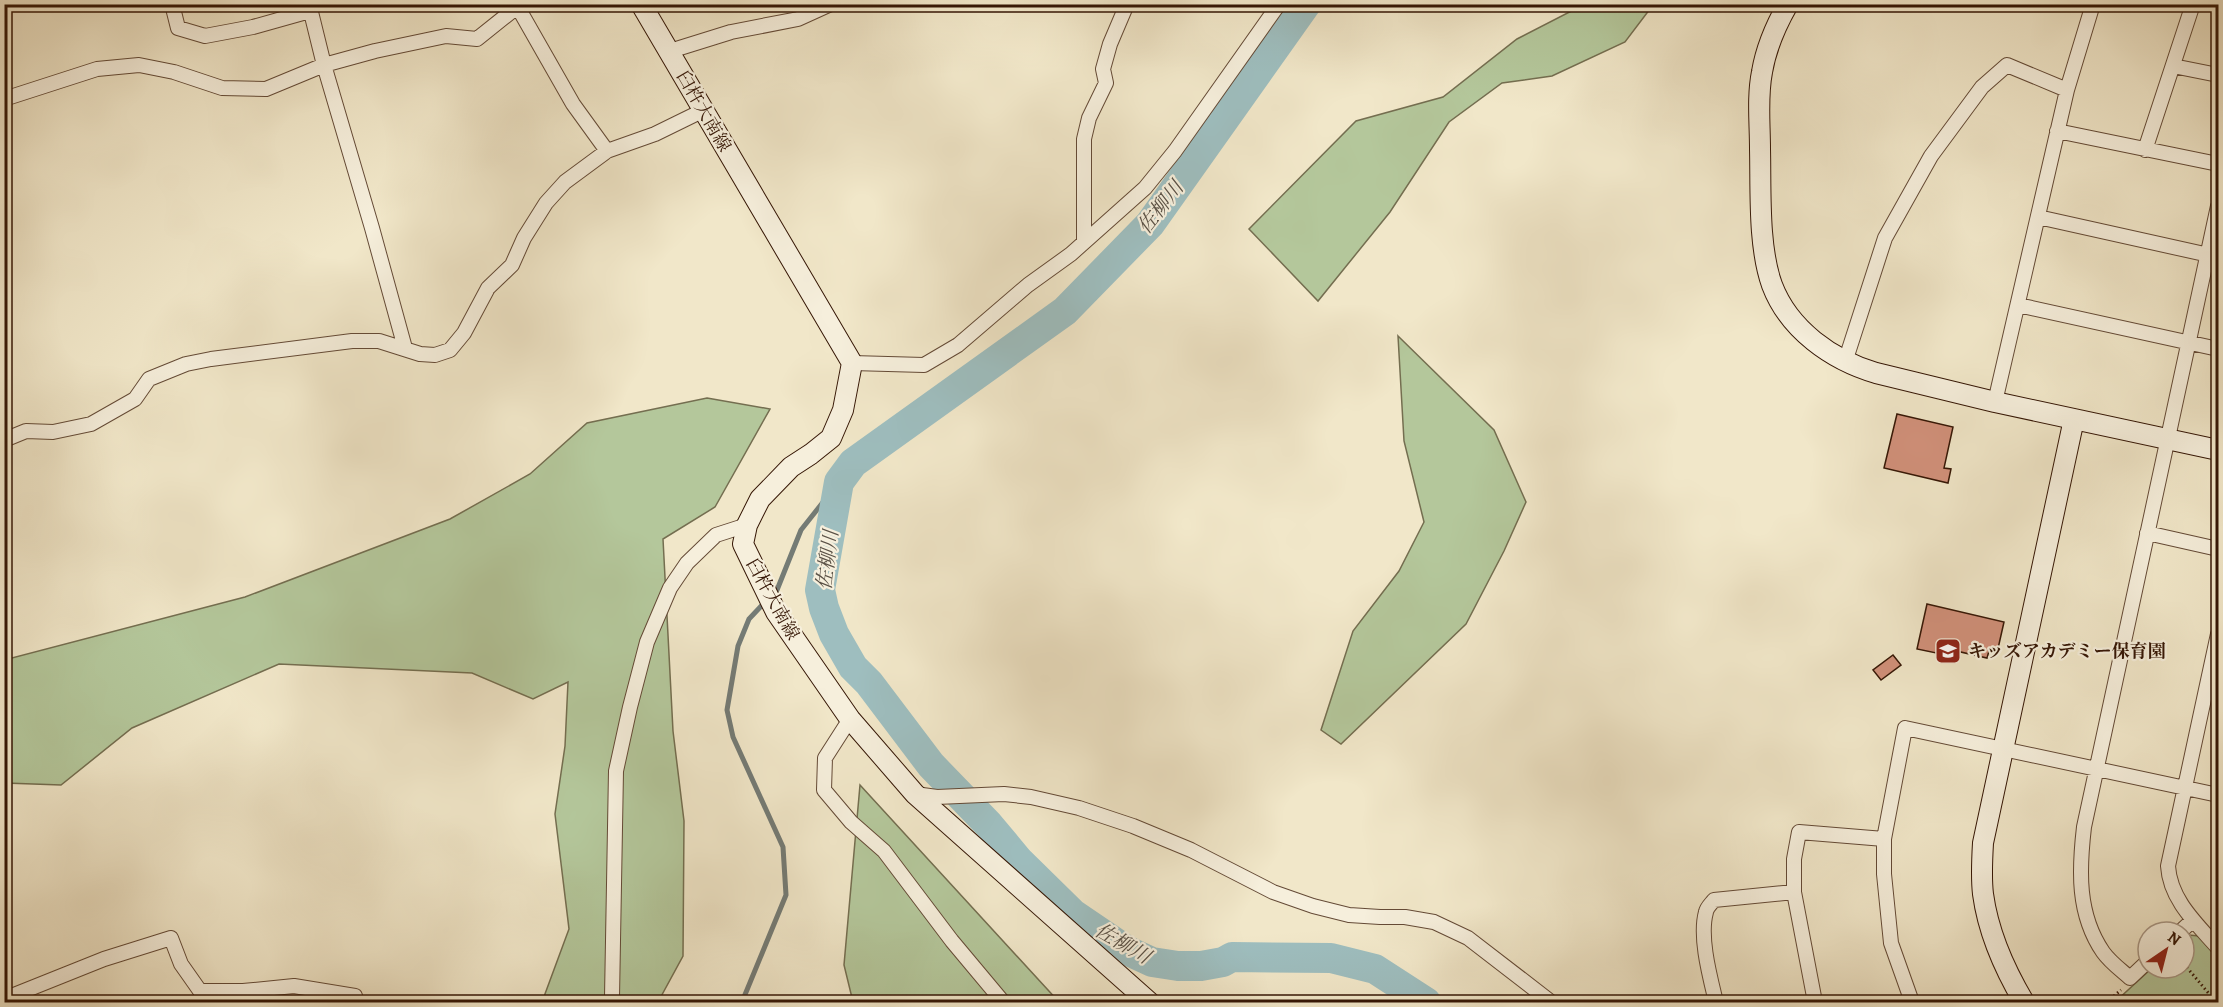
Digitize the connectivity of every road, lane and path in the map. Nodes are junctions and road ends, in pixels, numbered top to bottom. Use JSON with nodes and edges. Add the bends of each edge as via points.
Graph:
{"nodes":[{"id":1,"x":172,"y":4,"type":"edge"},
{"id":2,"x":641,"y":4,"type":"edge"},
{"id":3,"x":831,"y":4,"type":"edge"},
{"id":4,"x":1127,"y":4,"type":"edge"},
{"id":5,"x":1279,"y":4,"type":"edge"},
{"id":6,"x":1788,"y":4,"type":"edge"},
{"id":7,"x":2093,"y":4,"type":"edge"},
{"id":8,"x":2193,"y":4,"type":"edge"},
{"id":9,"x":516,"y":5,"type":"edge"},
{"id":10,"x":310,"y":8,"type":"edge"},
{"id":11,"x":670,"y":51,"type":"junction"},
{"id":12,"x":324,"y":65,"type":"junction"},
{"id":13,"x":2173,"y":66,"type":"junction"},
{"id":14,"x":2218,"y":75,"type":"edge"},
{"id":15,"x":2067,"y":90,"type":"junction"},
{"id":16,"x":4,"y":99,"type":"edge"},
{"id":17,"x":704,"y":110,"type":"junction"},
{"id":18,"x":2057,"y":131,"type":"junction"},
{"id":19,"x":2145,"y":150,"type":"junction"},
{"id":20,"x":608,"y":151,"type":"junction"},
{"id":21,"x":2218,"y":164,"type":"edge"},
{"id":22,"x":2218,"y":206,"type":"edge"},
{"id":23,"x":2038,"y":217,"type":"junction"},
{"id":24,"x":1084,"y":242,"type":"junction"},
{"id":25,"x":2213,"y":255,"type":"edge"},
{"id":26,"x":2018,"y":305,"type":"junction"},
{"id":27,"x":2189,"y":343,"type":"junction"},
{"id":28,"x":405,"y":348,"type":"junction"},
{"id":29,"x":2218,"y":349,"type":"edge"},
{"id":30,"x":1845,"y":362,"type":"junction"},
{"id":31,"x":852,"y":363,"type":"junction"},
{"id":32,"x":1995,"y":402,"type":"junction"},
{"id":33,"x":2074,"y":419,"type":"junction"},
{"id":34,"x":2168,"y":439,"type":"junction"},
{"id":35,"x":4,"y":440,"type":"edge"},
{"id":36,"x":2218,"y":450,"type":"edge"},
{"id":37,"x":747,"y":525,"type":"junction"},
{"id":38,"x":2147,"y":533,"type":"junction"},
{"id":39,"x":2218,"y":549,"type":"edge"},
{"id":40,"x":2218,"y":634,"type":"edge"},
{"id":41,"x":849,"y":719,"type":"junction"},
{"id":42,"x":2002,"y":749,"type":"junction"},
{"id":43,"x":2096,"y":769,"type":"junction"},
{"id":44,"x":2184,"y":788,"type":"junction"},
{"id":45,"x":915,"y":794,"type":"junction"},
{"id":46,"x":2218,"y":795,"type":"edge"},
{"id":47,"x":1884,"y":839,"type":"junction"},
{"id":48,"x":1794,"y":892,"type":"junction"},
{"id":49,"x":2193,"y":920,"type":"edge"},
{"id":50,"x":2196,"y":923,"type":"edge"},
{"id":51,"x":2218,"y":948,"type":"edge"},
{"id":52,"x":2136,"y":972,"type":"edge"},
{"id":53,"x":2130,"y":978,"type":"junction"},
{"id":54,"x":2196,"y":978,"type":"edge"},
{"id":55,"x":4,"y":999,"type":"edge"},
{"id":56,"x":357,"y":1002,"type":"edge"},
{"id":57,"x":609,"y":1002,"type":"edge"},
{"id":58,"x":1003,"y":1002,"type":"edge"},
{"id":59,"x":1149,"y":1002,"type":"edge"},
{"id":60,"x":1551,"y":1002,"type":"edge"},
{"id":61,"x":1716,"y":1002,"type":"edge"},
{"id":62,"x":1815,"y":1002,"type":"edge"},
{"id":63,"x":1912,"y":1002,"type":"edge"},
{"id":64,"x":2024,"y":1002,"type":"edge"},
{"id":65,"x":2107,"y":1002,"type":"edge"},
{"id":66,"x":2216,"y":1002,"type":"edge"}],
"edges":[{"from":1,"to":10,"type":"street","via":[[178,27],[205,36],[253,27]]},
{"from":2,"to":11,"type":"street","name":"臼杵大南線"},
{"from":3,"to":11,"type":"street","via":[[798,19],[731,32]]},
{"from":4,"to":24,"type":"street","via":[[1110,44],[1103,69],[1106,83],[1089,118],[1084,139]]},
{"from":5,"to":24,"type":"street","via":[[1145,188]]},
{"from":6,"to":30,"type":"street","via":[[1767,51],[1759,88],[1762,218],[1767,260],[1772,285],[1787,310],[1807,335]]},
{"from":7,"to":15,"type":"street"},
{"from":8,"to":13,"type":"street"},
{"from":9,"to":12,"type":"street","via":[[477,39],[446,36]]},
{"from":9,"to":20,"type":"street","via":[[573,104]]},
{"from":10,"to":12,"type":"street"},
{"from":11,"to":17,"type":"street","name":"臼杵大南線"},
{"from":12,"to":16,"type":"street","via":[[266,89],[222,88],[139,65],[97,69]]},
{"from":12,"to":28,"type":"street"},
{"from":13,"to":14,"type":"street"},
{"from":13,"to":19,"type":"street"},
{"from":15,"to":18,"type":"street"},
{"from":15,"to":30,"type":"street","via":[[2007,65],[1982,87],[1931,156],[1885,238]]},
{"from":17,"to":20,"type":"street"},
{"from":17,"to":31,"type":"street","name":"臼杵大南線"},
{"from":18,"to":19,"type":"street"},
{"from":18,"to":23,"type":"street"},
{"from":19,"to":21,"type":"street"},
{"from":20,"to":28,"type":"street","via":[[565,182],[546,203],[512,266],[488,288],[464,333],[450,350],[435,355]]},
{"from":22,"to":25,"type":"street"},
{"from":23,"to":25,"type":"street"},
{"from":23,"to":26,"type":"street"},
{"from":24,"to":31,"type":"street","via":[[958,345],[924,365]]},
{"from":25,"to":27,"type":"street"},
{"from":26,"to":27,"type":"street"},
{"from":26,"to":32,"type":"street"},
{"from":27,"to":29,"type":"street"},
{"from":27,"to":34,"type":"street"},
{"from":28,"to":35,"type":"street","via":[[379,341],[352,341],[186,364],[149,379],[135,399],[91,424],[53,432],[26,431]]},
{"from":30,"to":32,"type":"street"},
{"from":31,"to":37,"type":"street","name":"臼杵大南線","via":[[843,410],[831,438],[791,467],[760,499]]},
{"from":32,"to":33,"type":"street"},
{"from":33,"to":34,"type":"street"},
{"from":33,"to":42,"type":"street"},
{"from":34,"to":36,"type":"street"},
{"from":34,"to":38,"type":"street"},
{"from":37,"to":41,"type":"street","name":"臼杵大南線","via":[[743,544],[776,612]]},
{"from":37,"to":57,"type":"street","via":[[716,535],[687,563],[670,588],[647,642],[616,771]]},
{"from":38,"to":39,"type":"street"},
{"from":38,"to":43,"type":"street"},
{"from":40,"to":44,"type":"street"},
{"from":41,"to":45,"type":"street","name":"臼杵大南線"},
{"from":41,"to":58,"type":"street","via":[[825,758],[824,790],[851,822],[884,851]]},
{"from":42,"to":43,"type":"street"},
{"from":42,"to":47,"type":"street","via":[[1905,728]]},
{"from":42,"to":64,"type":"street","via":[[1983,843],[1983,895],[2002,959]]},
{"from":43,"to":44,"type":"street"},
{"from":43,"to":53,"type":"street","via":[[2084,827],[2080,884],[2084,909],[2090,930],[2104,954]]},
{"from":44,"to":46,"type":"street"},
{"from":44,"to":49,"type":"street","via":[[2168,872],[2172,889]]},
{"from":45,"to":59,"type":"street","name":"臼杵大南線"},
{"from":45,"to":60,"type":"street","via":[[1004,794],[1079,808],[1191,850],[1273,892],[1313,906],[1349,915],[1405,916],[1434,922],[1468,938]]},
{"from":47,"to":48,"type":"street","via":[[1799,832]]},
{"from":47,"to":63,"type":"street","via":[[1891,943]]},
{"from":48,"to":61,"type":"street","via":[[1714,900],[1706,909],[1704,931]]},
{"from":48,"to":62,"type":"street"},
{"from":50,"to":51,"type":"street"},
{"from":52,"to":53,"type":"street"},
{"from":53,"to":65,"type":"path"},
{"from":54,"to":66,"type":"path"},
{"from":55,"to":56,"type":"street","via":[[104,958],[171,938],[181,964],[200,991],[243,992],[294,986],[355,996]]}]}
